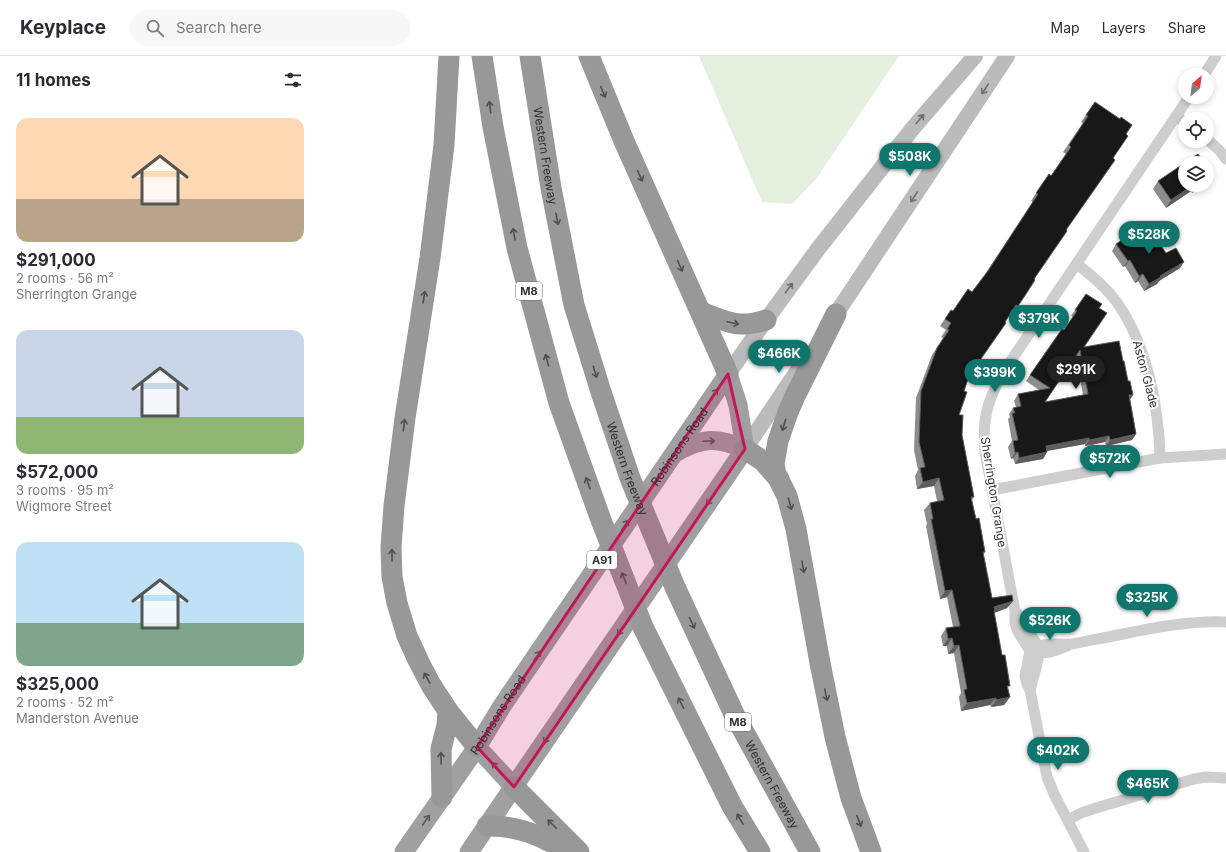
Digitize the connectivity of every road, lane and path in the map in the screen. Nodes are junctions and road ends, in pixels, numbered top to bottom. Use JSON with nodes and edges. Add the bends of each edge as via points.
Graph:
{"nodes":[{"id":1,"x":449,"y":56,"type":"edge"},
{"id":2,"x":482,"y":56,"type":"edge"},
{"id":3,"x":530,"y":56,"type":"edge"},
{"id":4,"x":589,"y":56,"type":"edge"},
{"id":5,"x":975,"y":56,"type":"edge"},
{"id":6,"x":1007,"y":56,"type":"edge"},
{"id":7,"x":1216,"y":56,"type":"edge"},
{"id":8,"x":1208,"y":68,"type":"edge"},
{"id":9,"x":1178,"y":123,"type":"edge"},
{"id":10,"x":1214,"y":145,"type":"edge"},
{"id":11,"x":1226,"y":159,"type":"edge"},
{"id":12,"x":1076,"y":264,"type":"junction"},
{"id":13,"x":701,"y":312,"type":"junction"},
{"id":14,"x":836,"y":314,"type":"junction"},
{"id":15,"x":766,"y":320,"type":"junction"},
{"id":16,"x":728,"y":374,"type":"junction"},
{"id":17,"x":745,"y":449,"type":"junction"},
{"id":18,"x":674,"y":454,"type":"junction"},
{"id":19,"x":1226,"y":454,"type":"edge"},
{"id":20,"x":1160,"y":458,"type":"junction"},
{"id":21,"x":779,"y":480,"type":"junction"},
{"id":22,"x":992,"y":490,"type":"junction"},
{"id":23,"x":1226,"y":622,"type":"edge"},
{"id":24,"x":1035,"y":650,"type":"junction"},
{"id":25,"x":448,"y":711,"type":"junction"},
{"id":26,"x":477,"y":747,"type":"junction"},
{"id":27,"x":1226,"y":778,"type":"edge"},
{"id":28,"x":514,"y":787,"type":"junction"},
{"id":29,"x":442,"y":797,"type":"junction"},
{"id":30,"x":1068,"y":820,"type":"junction"},
{"id":31,"x":487,"y":826,"type":"junction"},
{"id":32,"x":404,"y":852,"type":"edge"},
{"id":33,"x":469,"y":852,"type":"edge"},
{"id":34,"x":568,"y":852,"type":"edge"},
{"id":35,"x":579,"y":852,"type":"edge"},
{"id":36,"x":760,"y":852,"type":"edge"},
{"id":37,"x":810,"y":852,"type":"edge"},
{"id":38,"x":871,"y":852,"type":"edge"},
{"id":39,"x":1084,"y":852,"type":"edge"}],
"edges":[{"from":25,"to":1,"type":"highway","one_way":true,"via":[[418,662],[406,636],[392,577],[391,547],[404,426],[430,258],[444,145]]},
{"from":36,"to":2,"type":"highway","number":"M8","one_way":true,"via":[[732,806],[643,627],[559,403],[516,248],[492,127]]},
{"from":3,"to":37,"type":"highway","name":"Western Freeway","number":"M8","one_way":true,"via":[[551,188],[574,305],[630,478],[675,587],[734,714]]},
{"from":4,"to":13,"type":"highway","one_way":true,"via":[[624,141]]},
{"from":15,"to":5,"type":"main road","name":"Robinsons Road","number":"A91","one_way":true,"via":[[912,128]]},
{"from":6,"to":14,"type":"main road","one_way":true},
{"from":7,"to":8,"type":"street"},
{"from":9,"to":12,"type":"street","name":"Sherrington Grange"},
{"from":10,"to":11,"type":"street"},
{"from":12,"to":20,"type":"street","name":"Aston Glade","via":[[1108,292],[1134,331],[1147,369],[1157,414]]},
{"from":12,"to":22,"type":"street","name":"Sherrington Grange","via":[[1002,374],[987,406],[984,440]]},
{"from":13,"to":15,"type":"highway","one_way":true,"via":[[738,324],[753,324]]},
{"from":13,"to":16,"type":"highway"},
{"from":14,"to":17,"type":"main road"},
{"from":14,"to":21,"type":"highway","one_way":true,"via":[[788,412],[778,441],[774,459]]},
{"from":15,"to":16,"type":"main road","name":"Robinsons Road","number":"A91"},
{"from":16,"to":17,"type":"highway","via":[[738,405]]},
{"from":18,"to":16,"type":"highway","name":"Robinsons Road","number":"A91","one_way":true},
{"from":18,"to":17,"type":"highway","one_way":true,"via":[[692,444],[708,440],[722,441]]},
{"from":17,"to":21,"type":"highway","via":[[763,461]]},
{"from":17,"to":28,"type":"highway","one_way":true},
{"from":26,"to":18,"type":"highway","name":"Robinsons Road","number":"A91","one_way":true,"via":[[502,706]]},
{"from":19,"to":20,"type":"street"},
{"from":20,"to":22,"type":"street"},
{"from":21,"to":38,"type":"highway","one_way":true,"via":[[787,496],[796,529],[820,663],[850,798]]},
{"from":22,"to":24,"type":"street","name":"Sherrington Grange","via":[[1017,630]]},
{"from":23,"to":24,"type":"street","via":[[1170,626],[1071,644],[1052,652]]},
{"from":24,"to":30,"type":"street","via":[[1026,676],[1027,684],[1048,777]]},
{"from":25,"to":26,"type":"highway"},
{"from":29,"to":25,"type":"highway","one_way":true,"via":[[441,749]]},
{"from":28,"to":26,"type":"highway","one_way":true},
{"from":26,"to":29,"type":"highway","name":"Robinsons Road","number":"A91"},
{"from":27,"to":30,"type":"street","via":[[1194,779],[1096,808]]},
{"from":28,"to":31,"type":"highway"},
{"from":35,"to":28,"type":"highway","one_way":true},
{"from":32,"to":29,"type":"highway","name":"Robinsons Road","number":"A91","one_way":true},
{"from":30,"to":39,"type":"street"},
{"from":31,"to":33,"type":"highway"},
{"from":31,"to":34,"type":"highway","via":[[504,826],[533,833]]}]}
